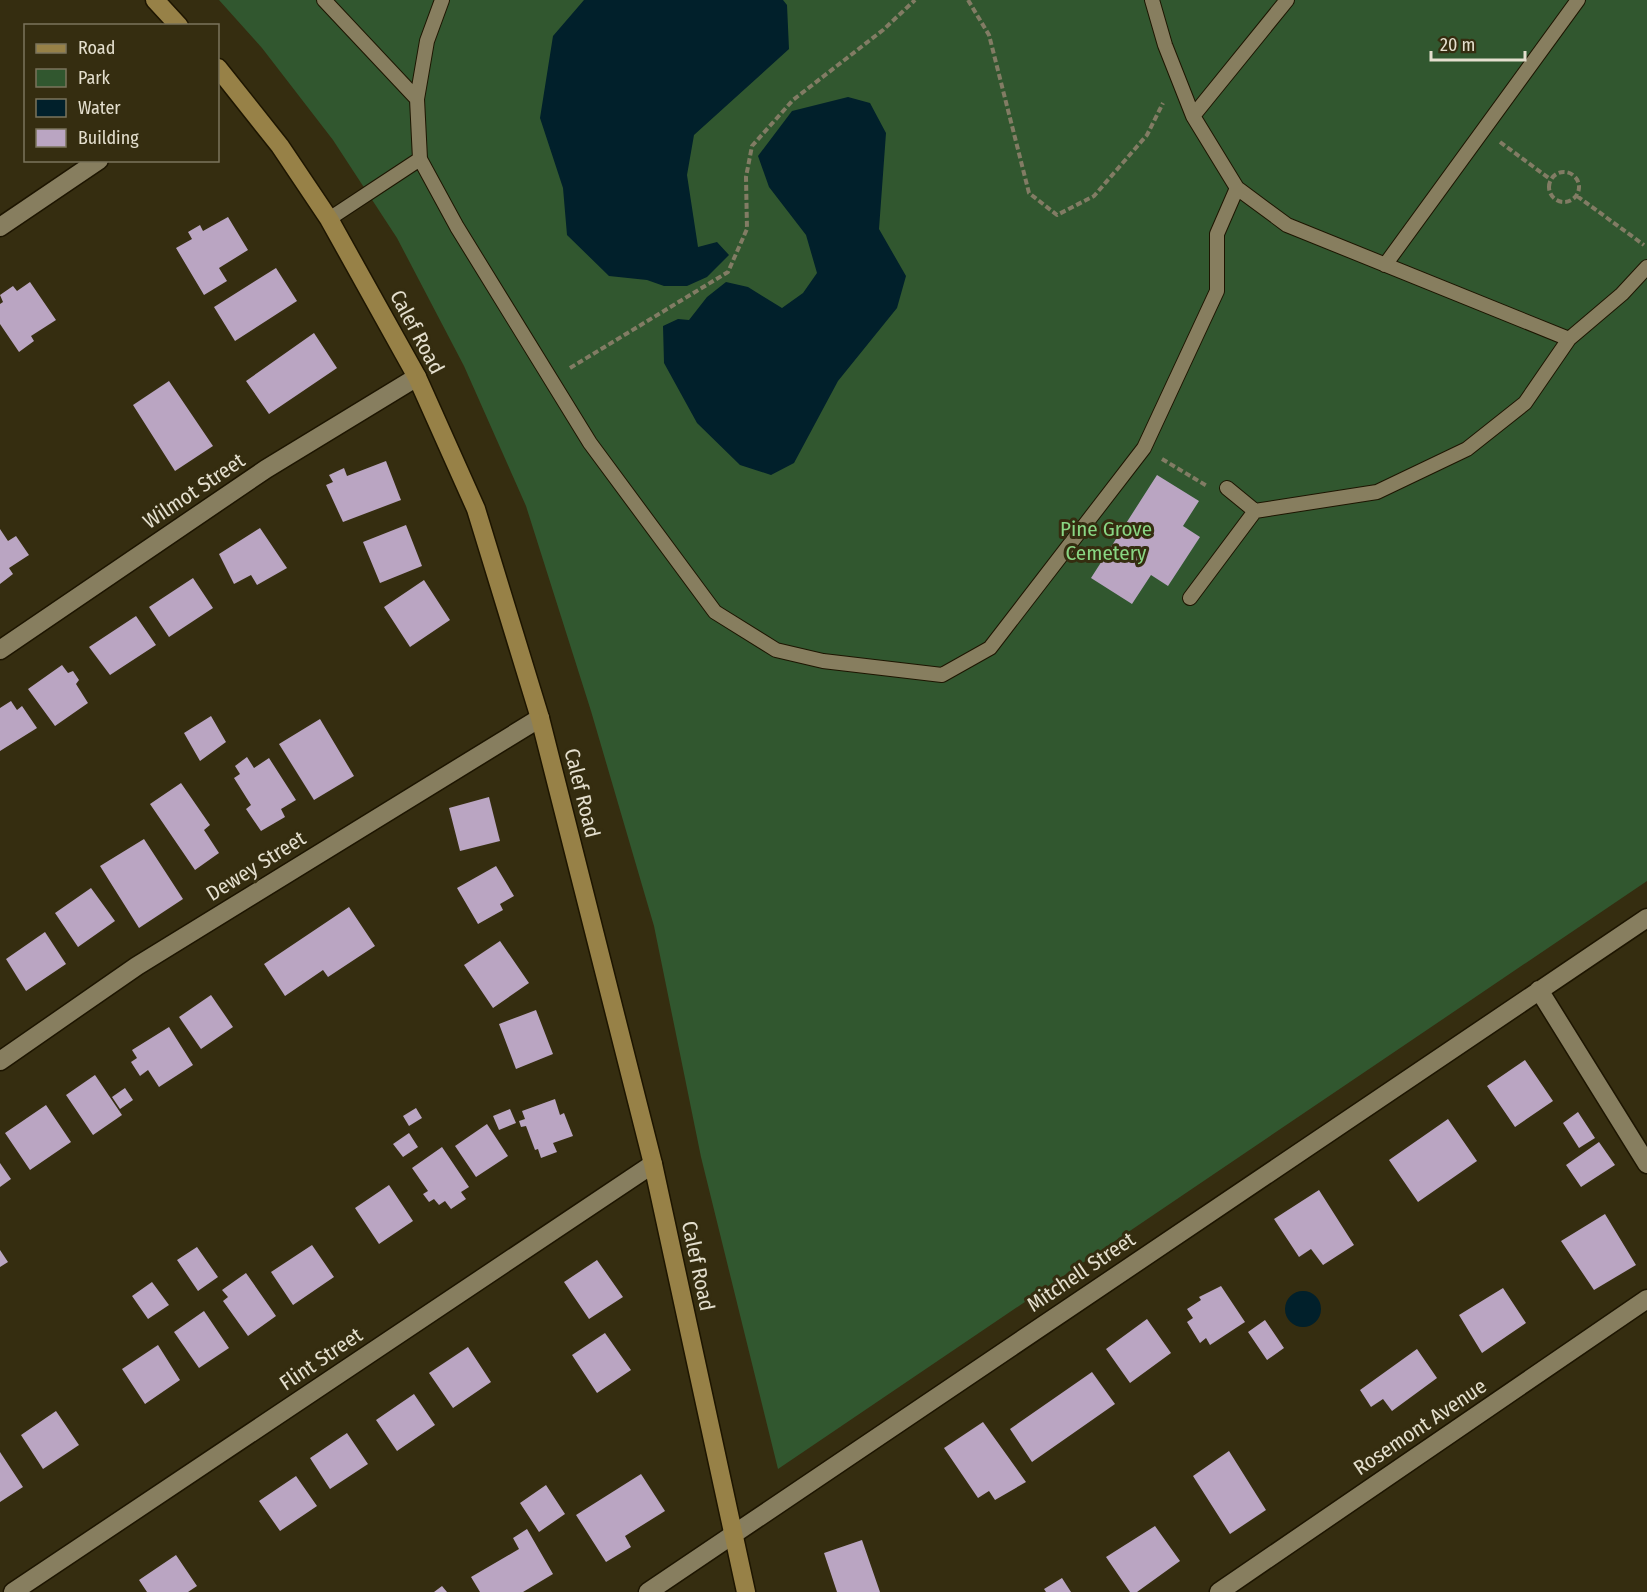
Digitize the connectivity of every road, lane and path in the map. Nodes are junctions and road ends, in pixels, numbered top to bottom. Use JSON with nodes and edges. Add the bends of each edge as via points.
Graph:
{"nodes":[{"id":1,"x":155,"y":0,"type":"edge"},
{"id":2,"x":324,"y":0,"type":"edge"},
{"id":3,"x":442,"y":0,"type":"edge"},
{"id":4,"x":915,"y":0,"type":"edge"},
{"id":5,"x":968,"y":0,"type":"edge"},
{"id":6,"x":1152,"y":0,"type":"edge"},
{"id":7,"x":1287,"y":0,"type":"edge"},
{"id":8,"x":1578,"y":0,"type":"edge"},
{"id":9,"x":177,"y":24,"type":"edge"},
{"id":10,"x":220,"y":75,"type":"edge"},
{"id":11,"x":1177,"y":76,"type":"junction"},
{"id":12,"x":417,"y":99,"type":"junction"},
{"id":13,"x":1193,"y":116,"type":"junction"},
{"id":14,"x":1484,"y":130,"type":"junction"},
{"id":15,"x":420,"y":159,"type":"junction"},
{"id":16,"x":96,"y":162,"type":"edge"},
{"id":17,"x":1550,"y":179,"type":"junction"},
{"id":18,"x":1237,"y":188,"type":"junction"},
{"id":19,"x":1577,"y":196,"type":"junction"},
{"id":20,"x":329,"y":219,"type":"junction"},
{"id":21,"x":0,"y":227,"type":"edge"},
{"id":22,"x":1647,"y":247,"type":"edge"},
{"id":23,"x":1385,"y":265,"type":"junction"},
{"id":24,"x":1647,"y":267,"type":"edge"},
{"id":25,"x":1569,"y":339,"type":"junction"},
{"id":26,"x":417,"y":377,"type":"junction"},
{"id":27,"x":551,"y":380,"type":"junction"},
{"id":28,"x":1144,"y":448,"type":"junction"},
{"id":29,"x":1227,"y":488,"type":"joint"},
{"id":30,"x":1254,"y":511,"type":"junction"},
{"id":31,"x":1190,"y":598,"type":"dead end"},
{"id":32,"x":0,"y":650,"type":"edge"},
{"id":33,"x":540,"y":718,"type":"junction"},
{"id":34,"x":1647,"y":918,"type":"edge"},
{"id":35,"x":1539,"y":990,"type":"junction"},
{"id":36,"x":0,"y":1061,"type":"edge"},
{"id":37,"x":653,"y":1164,"type":"junction"},
{"id":38,"x":1647,"y":1164,"type":"edge"},
{"id":39,"x":1647,"y":1299,"type":"edge"},
{"id":40,"x":734,"y":1534,"type":"junction"},
{"id":41,"x":14,"y":1592,"type":"edge"},
{"id":42,"x":648,"y":1592,"type":"edge"},
{"id":43,"x":746,"y":1592,"type":"edge"},
{"id":44,"x":1219,"y":1592,"type":"edge"}],
"edges":[{"from":1,"to":9,"type":"main road"},
{"from":2,"to":12,"type":"lane"},
{"from":3,"to":12,"type":"lane","via":[[427,41]]},
{"from":4,"to":27,"type":"path","via":[[793,100],[752,146],[746,177],[747,230],[728,272]]},
{"from":5,"to":11,"type":"path","via":[[989,35],[1029,192],[1057,215],[1094,196],[1147,135]]},
{"from":6,"to":11,"type":"lane"},
{"from":7,"to":13,"type":"lane"},
{"from":8,"to":14,"type":"lane"},
{"from":10,"to":20,"type":"main road","name":"Calef Road","via":[[280,146]]},
{"from":11,"to":13,"type":"lane"},
{"from":12,"to":15,"type":"lane"},
{"from":13,"to":18,"type":"lane"},
{"from":14,"to":17,"type":"path"},
{"from":14,"to":23,"type":"lane"},
{"from":15,"to":20,"type":"lane"},
{"from":15,"to":27,"type":"lane"},
{"from":16,"to":21,"type":"street"},
{"from":17,"to":19,"type":"path","via":[[1549,190],[1554,199],[1564,202]]},
{"from":17,"to":19,"type":"path","via":[[1563,172],[1572,174],[1578,181]]},
{"from":18,"to":23,"type":"lane","via":[[1287,225]]},
{"from":18,"to":28,"type":"lane","via":[[1217,234],[1217,291]]},
{"from":19,"to":22,"type":"path"},
{"from":20,"to":26,"type":"main road","name":"Calef Road"},
{"from":23,"to":25,"type":"lane"},
{"from":24,"to":25,"type":"lane"},
{"from":25,"to":30,"type":"lane","via":[[1525,403],[1467,449],[1377,492]]},
{"from":26,"to":32,"type":"street","name":"Wilmot Street","via":[[266,469]]},
{"from":26,"to":33,"type":"main road","name":"Calef Road","via":[[476,509]]},
{"from":27,"to":28,"type":"lane","via":[[590,443],[715,612],[776,650],[891,671],[942,675],[990,648]]},
{"from":28,"to":29,"type":"path","via":[[1216,491]]},
{"from":29,"to":30,"type":"lane"},
{"from":30,"to":31,"type":"lane"},
{"from":33,"to":36,"type":"street","name":"Dewey Street","via":[[137,966]]},
{"from":33,"to":37,"type":"main road","name":"Calef Road"},
{"from":34,"to":35,"type":"street","name":"Mitchell Street"},
{"from":35,"to":38,"type":"street"},
{"from":35,"to":40,"type":"street","name":"Mitchell Street"},
{"from":37,"to":40,"type":"main road","name":"Calef Road"},
{"from":37,"to":41,"type":"street","name":"Flint Street"},
{"from":39,"to":44,"type":"street","name":"Rosemont Avenue"},
{"from":40,"to":42,"type":"street","name":"Mitchell Street"},
{"from":40,"to":43,"type":"main road","name":"Calef Road"}]}
